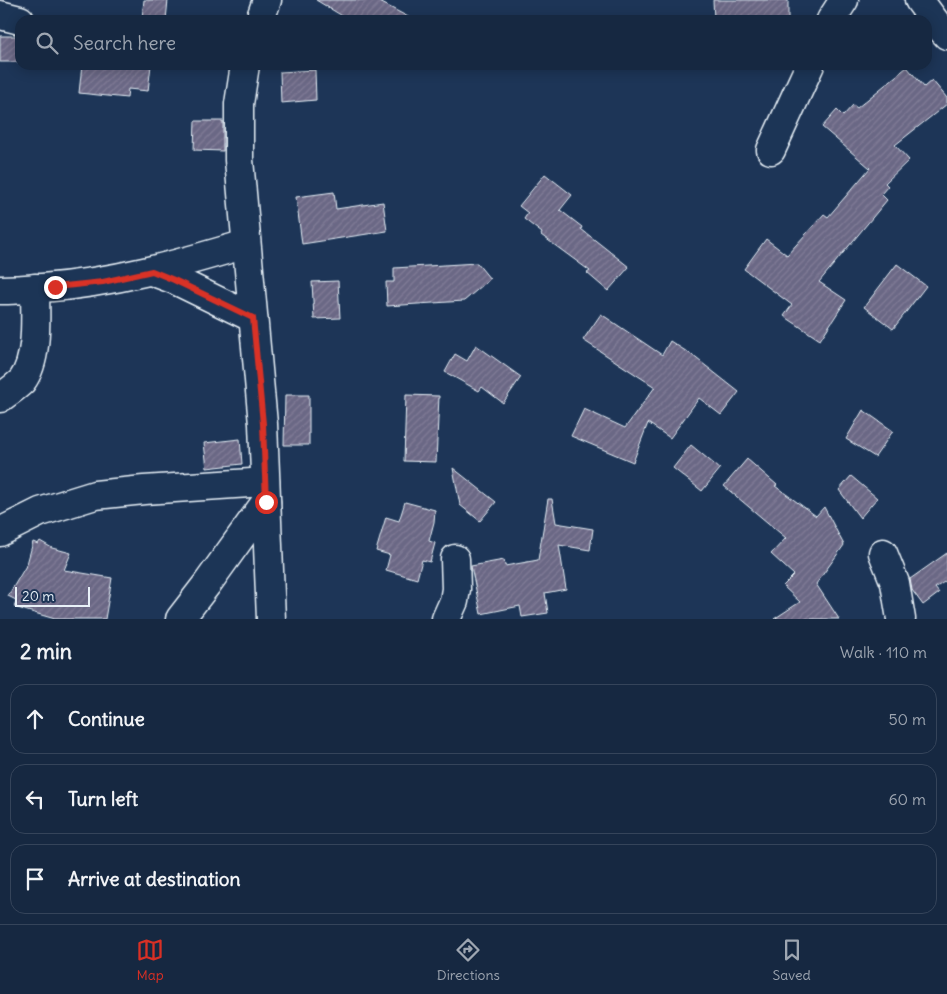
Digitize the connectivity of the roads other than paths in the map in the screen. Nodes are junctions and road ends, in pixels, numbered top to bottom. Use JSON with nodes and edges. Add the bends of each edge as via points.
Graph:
{"nodes":[{"id":1,"x":267,"y":0,"type":"edge"},
{"id":2,"x":844,"y":0,"type":"edge"},
{"id":3,"x":919,"y":0,"type":"edge"},
{"id":4,"x":0,"y":15,"type":"edge"},
{"id":5,"x":262,"y":15,"type":"edge"},
{"id":6,"x":834,"y":15,"type":"edge"},
{"id":7,"x":930,"y":15,"type":"edge"},
{"id":8,"x":932,"y":18,"type":"edge"},
{"id":9,"x":15,"y":19,"type":"edge"},
{"id":10,"x":947,"y":35,"type":"edge"},
{"id":11,"x":243,"y":70,"type":"edge"},
{"id":12,"x":808,"y":70,"type":"edge"},
{"id":13,"x":771,"y":150,"type":"dead end"},
{"id":14,"x":246,"y":244,"type":"junction"},
{"id":15,"x":152,"y":271,"type":"junction"},
{"id":16,"x":35,"y":288,"type":"junction"},
{"id":17,"x":0,"y":290,"type":"edge"},
{"id":18,"x":253,"y":318,"type":"junction"},
{"id":19,"x":0,"y":398,"type":"edge"},
{"id":20,"x":265,"y":492,"type":"junction"},
{"id":21,"x":0,"y":532,"type":"edge"},
{"id":22,"x":883,"y":553,"type":"dead end"},
{"id":23,"x":455,"y":559,"type":"dead end"},
{"id":24,"x":180,"y":619,"type":"edge"},
{"id":25,"x":271,"y":619,"type":"edge"},
{"id":26,"x":446,"y":619,"type":"edge"},
{"id":27,"x":901,"y":619,"type":"edge"}],
"edges":[{"from":1,"to":5,"type":"street"},
{"from":2,"to":6,"type":"street"},
{"from":3,"to":7,"type":"street"},
{"from":4,"to":9,"type":"street"},
{"from":8,"to":10,"type":"street"},
{"from":11,"to":14,"type":"street","via":[[239,104],[239,160]]},
{"from":12,"to":13,"type":"street"},
{"from":14,"to":15,"type":"street"},
{"from":14,"to":18,"type":"street"},
{"from":15,"to":16,"type":"street","via":[[103,282]]},
{"from":15,"to":18,"type":"street"},
{"from":16,"to":17,"type":"street"},
{"from":16,"to":19,"type":"street","via":[[34,344],[30,363],[22,381]]},
{"from":18,"to":20,"type":"street","via":[[263,424]]},
{"from":20,"to":21,"type":"street","via":[[144,490],[94,494],[40,512]]},
{"from":20,"to":24,"type":"street","via":[[207,584]]},
{"from":20,"to":25,"type":"street"},
{"from":22,"to":27,"type":"street","via":[[895,583]]},
{"from":23,"to":26,"type":"street","via":[[456,589]]}]}
